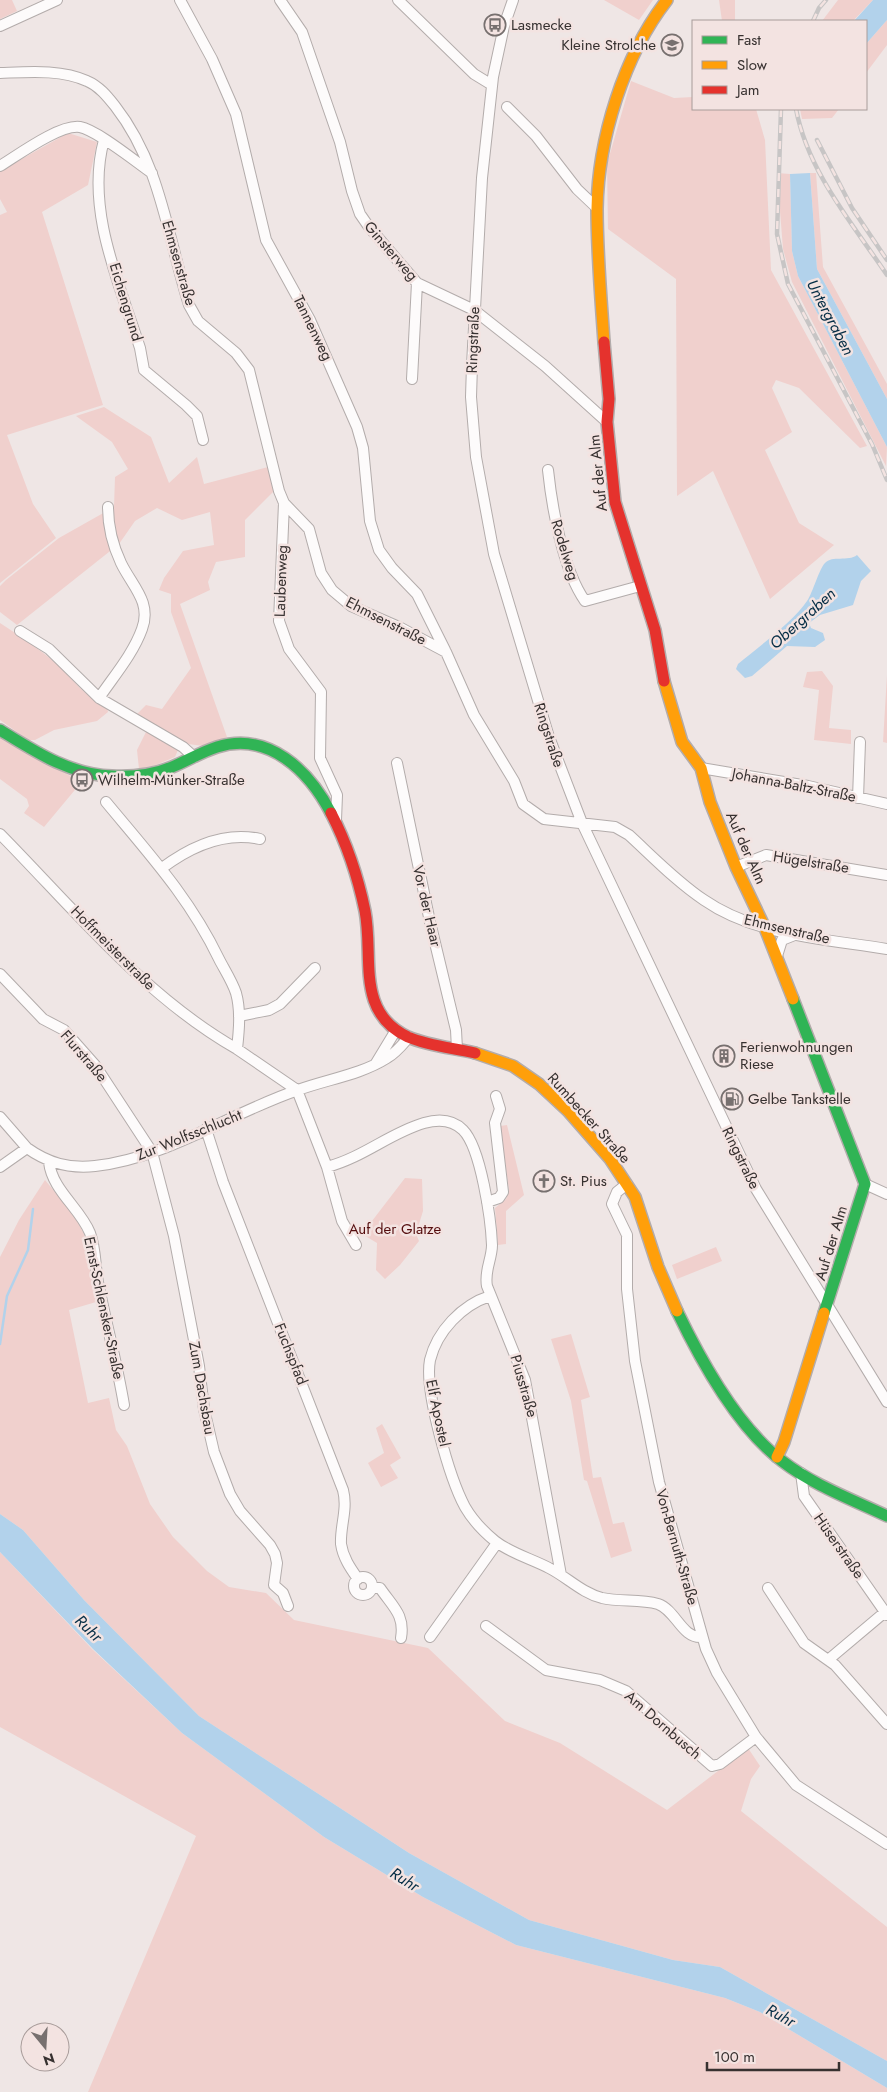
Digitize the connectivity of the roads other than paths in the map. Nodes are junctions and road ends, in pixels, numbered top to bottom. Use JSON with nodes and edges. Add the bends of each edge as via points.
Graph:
{"nodes":[{"id":1,"x":57,"y":0,"type":"edge"},
{"id":2,"x":180,"y":0,"type":"edge"},
{"id":3,"x":280,"y":0,"type":"edge"},
{"id":4,"x":398,"y":0,"type":"edge"},
{"id":5,"x":513,"y":0,"type":"edge"},
{"id":6,"x":667,"y":0,"type":"edge"},
{"id":7,"x":0,"y":26,"type":"edge"},
{"id":8,"x":0,"y":74,"type":"edge"},
{"id":9,"x":492,"y":85,"type":"junction"},
{"id":10,"x":507,"y":108,"type":"dead end"},
{"id":11,"x":104,"y":140,"type":"junction"},
{"id":12,"x":0,"y":166,"type":"edge"},
{"id":13,"x":152,"y":173,"type":"junction"},
{"id":14,"x":597,"y":208,"type":"junction"},
{"id":15,"x":417,"y":283,"type":"junction"},
{"id":16,"x":474,"y":310,"type":"junction"},
{"id":17,"x":412,"y":379,"type":"dead end"},
{"id":18,"x":608,"y":422,"type":"junction"},
{"id":19,"x":203,"y":440,"type":"dead end"},
{"id":20,"x":548,"y":470,"type":"dead end"},
{"id":21,"x":284,"y":503,"type":"junction"},
{"id":22,"x":108,"y":507,"type":"dead end"},
{"id":23,"x":640,"y":586,"type":"junction"},
{"id":24,"x":20,"y":631,"type":"dead end"},
{"id":25,"x":446,"y":652,"type":"junction"},
{"id":26,"x":99,"y":698,"type":"junction"},
{"id":27,"x":0,"y":730,"type":"edge"},
{"id":28,"x":860,"y":742,"type":"dead end"},
{"id":29,"x":194,"y":757,"type":"junction"},
{"id":30,"x":397,"y":763,"type":"dead end"},
{"id":31,"x":701,"y":768,"type":"junction"},
{"id":32,"x":858,"y":798,"type":"junction"},
{"id":33,"x":106,"y":802,"type":"dead end"},
{"id":34,"x":887,"y":804,"type":"edge"},
{"id":35,"x":336,"y":822,"type":"junction"},
{"id":36,"x":582,"y":824,"type":"junction"},
{"id":37,"x":0,"y":834,"type":"edge"},
{"id":38,"x":260,"y":839,"type":"dead end"},
{"id":39,"x":736,"y":866,"type":"junction"},
{"id":40,"x":162,"y":868,"type":"junction"},
{"id":41,"x":887,"y":875,"type":"edge"},
{"id":42,"x":765,"y":928,"type":"junction"},
{"id":43,"x":798,"y":934,"type":"junction"},
{"id":44,"x":887,"y":949,"type":"edge"},
{"id":45,"x":777,"y":957,"type":"junction"},
{"id":46,"x":315,"y":968,"type":"dead end"},
{"id":47,"x":0,"y":974,"type":"edge"},
{"id":48,"x":239,"y":1016,"type":"junction"},
{"id":49,"x":396,"y":1030,"type":"junction"},
{"id":50,"x":409,"y":1036,"type":"junction"},
{"id":51,"x":237,"y":1049,"type":"junction"},
{"id":52,"x":457,"y":1049,"type":"junction"},
{"id":53,"x":376,"y":1063,"type":"junction"},
{"id":54,"x":297,"y":1090,"type":"junction"},
{"id":55,"x":496,"y":1096,"type":"dead end"},
{"id":56,"x":0,"y":1117,"type":"edge"},
{"id":57,"x":206,"y":1129,"type":"junction"},
{"id":58,"x":27,"y":1148,"type":"junction"},
{"id":59,"x":152,"y":1152,"type":"junction"},
{"id":60,"x":49,"y":1162,"type":"junction"},
{"id":61,"x":0,"y":1167,"type":"edge"},
{"id":62,"x":327,"y":1167,"type":"junction"},
{"id":63,"x":627,"y":1184,"type":"junction"},
{"id":64,"x":865,"y":1184,"type":"junction"},
{"id":65,"x":887,"y":1194,"type":"edge"},
{"id":66,"x":487,"y":1202,"type":"junction"},
{"id":67,"x":356,"y":1245,"type":"dead end"},
{"id":68,"x":490,"y":1296,"type":"junction"},
{"id":69,"x":827,"y":1305,"type":"junction"},
{"id":70,"x":887,"y":1402,"type":"edge"},
{"id":71,"x":124,"y":1405,"type":"dead end"},
{"id":72,"x":777,"y":1457,"type":"junction"},
{"id":73,"x":801,"y":1473,"type":"junction"},
{"id":74,"x":887,"y":1516,"type":"edge"},
{"id":75,"x":497,"y":1543,"type":"junction"},
{"id":76,"x":561,"y":1575,"type":"junction"},
{"id":77,"x":768,"y":1588,"type":"dead end"},
{"id":78,"x":288,"y":1606,"type":"dead end"},
{"id":79,"x":886,"y":1614,"type":"edge"},
{"id":80,"x":486,"y":1626,"type":"dead end"},
{"id":81,"x":430,"y":1637,"type":"dead end"},
{"id":82,"x":702,"y":1637,"type":"junction"},
{"id":83,"x":401,"y":1638,"type":"dead end"},
{"id":84,"x":828,"y":1660,"type":"junction"},
{"id":85,"x":887,"y":1724,"type":"edge"},
{"id":86,"x":756,"y":1737,"type":"junction"},
{"id":87,"x":887,"y":1844,"type":"edge"}],
"edges":[{"from":1,"to":7,"type":"street"},
{"from":2,"to":25,"type":"street","name":"Tannenweg","via":[[212,59],[236,114],[266,240],[313,328],[357,427],[363,448],[369,512],[376,543],[387,562],[417,594]]},
{"from":3,"to":15,"type":"street","name":"Ginsterweg","via":[[302,32],[312,58],[360,214]]},
{"from":4,"to":9,"type":"street","via":[[474,74]]},
{"from":5,"to":9,"type":"street","name":"Ringstraße","via":[[504,26]]},
{"from":6,"to":14,"type":"street","name":"Auf der Alm","via":[[637,47],[618,92],[601,166]]},
{"from":8,"to":13,"type":"street","name":"Ehmsenstraße","via":[[54,74],[75,77],[95,85],[131,127]]},
{"from":9,"to":16,"type":"street","name":"Ringstraße","via":[[482,178]]},
{"from":10,"to":14,"type":"street","via":[[536,136],[577,189]]},
{"from":11,"to":12,"type":"street","via":[[81,127],[72,127]]},
{"from":11,"to":13,"type":"street"},
{"from":11,"to":19,"type":"street","name":"Eichengrund","via":[[98,161],[98,211],[144,370],[196,416]]},
{"from":13,"to":21,"type":"street","name":"Ehmsenstraße","via":[[189,305],[198,321],[236,353],[249,370]]},
{"from":14,"to":18,"type":"street","name":"Auf der Alm","via":[[610,399]]},
{"from":15,"to":16,"type":"street","name":"Ginsterweg"},
{"from":15,"to":17,"type":"street"},
{"from":16,"to":18,"type":"street","name":"Ginsterweg","via":[[545,366]]},
{"from":16,"to":36,"type":"street","name":"Ringstraße","via":[[471,398],[482,498],[494,554],[549,737]]},
{"from":18,"to":23,"type":"street","name":"Auf der Alm","via":[[616,508]]},
{"from":20,"to":23,"type":"street","name":"Rodelweg","via":[[551,505],[560,538],[576,589],[585,601]]},
{"from":21,"to":25,"type":"street","name":"Ehmsenstraße","via":[[307,525],[321,573],[340,597],[351,606]]},
{"from":21,"to":35,"type":"street","name":"Laubenweg","via":[[278,621],[289,649],[321,692],[320,758],[337,795]]},
{"from":22,"to":26,"type":"street","via":[[110,528],[120,560],[143,598],[146,612],[136,642]]},
{"from":23,"to":31,"type":"street","name":"Auf der Alm","via":[[655,630],[664,682],[682,742]]},
{"from":24,"to":26,"type":"street","via":[[49,649]]},
{"from":25,"to":36,"type":"street","name":"Ehmsenstraße","via":[[474,715],[514,781],[523,804],[539,816]]},
{"from":26,"to":29,"type":"street","via":[[183,747]]},
{"from":27,"to":29,"type":"street","name":"Rumbecker Straße","via":[[47,758],[89,773],[147,774]]},
{"from":28,"to":32,"type":"street"},
{"from":29,"to":35,"type":"street","name":"Rumbecker Straße","via":[[208,750],[240,743],[256,744],[282,754],[310,778]]},
{"from":30,"to":52,"type":"street","name":"Vor der Haar","via":[[456,1030]]},
{"from":31,"to":32,"type":"street","name":"Johanna-Baltz-Straße"},
{"from":31,"to":39,"type":"street","name":"Auf der Alm","via":[[710,802]]},
{"from":32,"to":34,"type":"street","name":"Johanna-Baltz-Straße"},
{"from":33,"to":40,"type":"street"},
{"from":35,"to":49,"type":"street","name":"Rumbecker Straße","via":[[364,911],[372,998]]},
{"from":36,"to":42,"type":"street","name":"Ehmsenstraße","via":[[615,827],[629,835],[704,900],[735,917]]},
{"from":36,"to":69,"type":"street","name":"Ringstraße","via":[[756,1189]]},
{"from":37,"to":51,"type":"street","name":"Hoffmeisterstraße","via":[[118,956],[174,1007]]},
{"from":38,"to":40,"type":"street","via":[[245,836],[218,839]]},
{"from":39,"to":41,"type":"street","name":"Hügelstraße","via":[[766,855]]},
{"from":39,"to":42,"type":"street","name":"Auf der Alm"},
{"from":40,"to":48,"type":"street","via":[[192,907],[213,947],[236,993]]},
{"from":42,"to":43,"type":"street","name":"Ehmsenstraße"},
{"from":42,"to":45,"type":"street","name":"Auf der Alm"},
{"from":43,"to":44,"type":"street","name":"Ehmsenstraße"},
{"from":43,"to":45,"type":"street","via":[[782,940]]},
{"from":45,"to":64,"type":"street","name":"Auf der Alm"},
{"from":46,"to":48,"type":"street","via":[[280,1004],[269,1010]]},
{"from":47,"to":59,"type":"street","name":"Flurstraße","via":[[43,1019],[64,1030],[95,1065]]},
{"from":48,"to":51,"type":"street"},
{"from":49,"to":50,"type":"street","name":"Rumbecker Straße"},
{"from":49,"to":53,"type":"street"},
{"from":50,"to":52,"type":"street","name":"Rumbecker Straße"},
{"from":50,"to":53,"type":"street","name":"Zur Wolfsschlucht","via":[[395,1053]]},
{"from":51,"to":54,"type":"street"},
{"from":52,"to":63,"type":"street","name":"Rumbecker Straße","via":[[497,1058],[536,1081],[593,1140]]},
{"from":53,"to":54,"type":"street","name":"Zur Wolfsschlucht"},
{"from":54,"to":57,"type":"street","name":"Zur Wolfsschlucht"},
{"from":54,"to":62,"type":"street"},
{"from":55,"to":66,"type":"street","via":[[500,1109],[495,1123],[503,1192],[499,1198]]},
{"from":56,"to":58,"type":"street"},
{"from":57,"to":59,"type":"street","name":"Zur Wolfsschlucht"},
{"from":57,"to":83,"type":"street","name":"Fuchspfad","via":[[223,1182],[343,1490],[346,1510],[341,1544],[348,1565],[358,1580],[355,1586],[358,1593],[367,1594],[372,1588],[380,1588],[404,1624]]},
{"from":58,"to":60,"type":"street"},
{"from":58,"to":61,"type":"street"},
{"from":59,"to":60,"type":"street","name":"Zur Wolfsschlucht","via":[[95,1166],[71,1167]]},
{"from":59,"to":78,"type":"street","name":"Zum Dachsbau","via":[[174,1236],[214,1452],[233,1500],[275,1554],[274,1585],[283,1593]]},
{"from":60,"to":71,"type":"street","name":"Ernst-Schlensker-Straße","via":[[50,1176],[78,1211],[90,1234]]},
{"from":62,"to":66,"type":"street","name":"Piusstraße","via":[[354,1158],[414,1127],[444,1120],[466,1133],[479,1167]]},
{"from":62,"to":67,"type":"street","via":[[339,1212]]},
{"from":63,"to":72,"type":"street","name":"Rumbecker Straße","via":[[639,1208],[662,1277],[692,1338],[750,1431]]},
{"from":63,"to":82,"type":"street","name":"Von-Bernuth-Straße","via":[[617,1192],[612,1204],[627,1235],[627,1289],[637,1377],[658,1482]]},
{"from":64,"to":65,"type":"street"},
{"from":64,"to":69,"type":"street","name":"Auf der Alm"},
{"from":66,"to":68,"type":"street","name":"Piusstraße","via":[[492,1245],[485,1278]]},
{"from":68,"to":75,"type":"street","name":"Elf Apostel","via":[[467,1307],[450,1323],[432,1352],[430,1379],[438,1426],[460,1495],[479,1525]]},
{"from":68,"to":76,"type":"street","name":"Piusstraße","via":[[525,1380]]},
{"from":69,"to":70,"type":"street","name":"Ringstraße"},
{"from":69,"to":72,"type":"street","name":"Auf der Alm"},
{"from":72,"to":73,"type":"street","name":"Rumbecker Straße"},
{"from":73,"to":74,"type":"street","name":"Rumbecker Straße"},
{"from":73,"to":79,"type":"street","name":"Hüserstraße","via":[[804,1496]]},
{"from":75,"to":76,"type":"street","name":"Elf Apostel"},
{"from":75,"to":81,"type":"street"},
{"from":76,"to":82,"type":"street","name":"Elf Apostel","via":[[602,1598],[660,1605],[689,1634],[695,1638]]},
{"from":77,"to":84,"type":"street","via":[[804,1643]]},
{"from":79,"to":84,"type":"street"},
{"from":80,"to":86,"type":"street","name":"Am Dornbusch","via":[[546,1670],[618,1686],[712,1766],[720,1764]]},
{"from":82,"to":86,"type":"street","name":"Von-Bernuth-Straße","via":[[717,1673]]},
{"from":84,"to":85,"type":"street"},
{"from":86,"to":87,"type":"street","name":"Von-Bernuth-Straße","via":[[796,1785]]}]}
